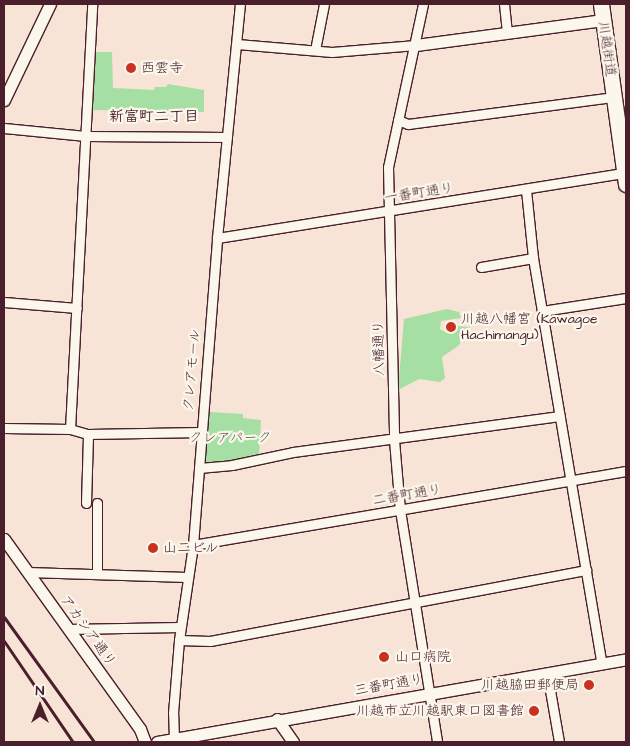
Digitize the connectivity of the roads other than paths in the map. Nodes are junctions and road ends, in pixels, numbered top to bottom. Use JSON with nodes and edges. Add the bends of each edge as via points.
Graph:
{"nodes":[{"id":1,"x":50,"y":4,"type":"edge"},
{"id":2,"x":92,"y":4,"type":"edge"},
{"id":3,"x":240,"y":4,"type":"edge"},
{"id":4,"x":324,"y":4,"type":"edge"},
{"id":5,"x":423,"y":4,"type":"edge"},
{"id":6,"x":504,"y":4,"type":"edge"},
{"id":7,"x":601,"y":4,"type":"edge"},
{"id":8,"x":603,"y":20,"type":"junction"},
{"id":9,"x":507,"y":32,"type":"junction"},
{"id":10,"x":237,"y":44,"type":"junction"},
{"id":11,"x":416,"y":45,"type":"junction"},
{"id":12,"x":315,"y":50,"type":"junction"},
{"id":13,"x":614,"y":97,"type":"junction"},
{"id":14,"x":4,"y":100,"type":"edge"},
{"id":15,"x":398,"y":120,"type":"junction"},
{"id":16,"x":4,"y":128,"type":"edge"},
{"id":17,"x":86,"y":136,"type":"junction"},
{"id":18,"x":227,"y":137,"type":"junction"},
{"id":19,"x":624,"y":152,"type":"edge"},
{"id":20,"x":626,"y":179,"type":"edge"},
{"id":21,"x":526,"y":190,"type":"junction"},
{"id":22,"x":389,"y":212,"type":"junction"},
{"id":23,"x":217,"y":238,"type":"junction"},
{"id":24,"x":533,"y":258,"type":"junction"},
{"id":25,"x":481,"y":266,"type":"dead end"},
{"id":26,"x":626,"y":298,"type":"edge"},
{"id":27,"x":4,"y":302,"type":"edge"},
{"id":28,"x":77,"y":308,"type":"junction"},
{"id":29,"x":542,"y":311,"type":"junction"},
{"id":30,"x":560,"y":416,"type":"junction"},
{"id":31,"x":4,"y":428,"type":"edge"},
{"id":32,"x":70,"y":429,"type":"junction"},
{"id":33,"x":201,"y":432,"type":"junction"},
{"id":34,"x":88,"y":434,"type":"junction"},
{"id":35,"x":394,"y":440,"type":"junction"},
{"id":36,"x":199,"y":468,"type":"junction"},
{"id":37,"x":626,"y":470,"type":"edge"},
{"id":38,"x":571,"y":480,"type":"junction"},
{"id":39,"x":86,"y":503,"type":"dead end"},
{"id":40,"x":97,"y":503,"type":"dead end"},
{"id":41,"x":400,"y":510,"type":"junction"},
{"id":42,"x":4,"y":538,"type":"edge"},
{"id":43,"x":193,"y":544,"type":"junction"},
{"id":44,"x":586,"y":570,"type":"junction"},
{"id":45,"x":27,"y":572,"type":"junction"},
{"id":46,"x":97,"y":573,"type":"junction"},
{"id":47,"x":187,"y":577,"type":"junction"},
{"id":48,"x":415,"y":602,"type":"junction"},
{"id":49,"x":180,"y":626,"type":"junction"},
{"id":50,"x":68,"y":629,"type":"junction"},
{"id":51,"x":179,"y":640,"type":"junction"},
{"id":52,"x":626,"y":659,"type":"edge"},
{"id":53,"x":602,"y":664,"type":"junction"},
{"id":54,"x":546,"y":673,"type":"junction"},
{"id":55,"x":429,"y":693,"type":"junction"},
{"id":56,"x":277,"y":719,"type":"junction"},
{"id":57,"x":174,"y":738,"type":"junction"},
{"id":58,"x":145,"y":742,"type":"edge"},
{"id":59,"x":157,"y":742,"type":"edge"},
{"id":60,"x":293,"y":742,"type":"edge"},
{"id":61,"x":437,"y":742,"type":"edge"},
{"id":62,"x":559,"y":742,"type":"edge"}],
"edges":[{"from":1,"to":14,"type":"street"},
{"from":2,"to":17,"type":"street"},
{"from":3,"to":10,"type":"street","name":"クレアモール"},
{"from":4,"to":12,"type":"street"},
{"from":5,"to":11,"type":"street","name":"八幡通り"},
{"from":6,"to":9,"type":"street"},
{"from":7,"to":8,"type":"main road","name":"川越街道"},
{"from":8,"to":9,"type":"street"},
{"from":8,"to":13,"type":"main road","name":"川越街道"},
{"from":9,"to":11,"type":"street"},
{"from":10,"to":12,"type":"street"},
{"from":10,"to":18,"type":"street","name":"クレアモール"},
{"from":11,"to":12,"type":"street","via":[[332,52]]},
{"from":11,"to":15,"type":"street","name":"八幡通り"},
{"from":13,"to":15,"type":"street","via":[[408,124]]},
{"from":13,"to":19,"type":"main road","name":"川越街道"},
{"from":15,"to":22,"type":"street","name":"八幡通り","via":[[388,166]]},
{"from":16,"to":17,"type":"street"},
{"from":17,"to":18,"type":"street"},
{"from":17,"to":28,"type":"street"},
{"from":18,"to":23,"type":"street","name":"クレアモール"},
{"from":19,"to":20,"type":"main road","name":"川越街道"},
{"from":20,"to":21,"type":"street","name":"一番町通り"},
{"from":21,"to":22,"type":"street","name":"一番町通り"},
{"from":21,"to":24,"type":"street"},
{"from":22,"to":23,"type":"street","name":"一番町通り"},
{"from":22,"to":35,"type":"street","name":"八幡通り"},
{"from":23,"to":33,"type":"street","name":"クレアモール"},
{"from":24,"to":25,"type":"street"},
{"from":24,"to":29,"type":"street"},
{"from":26,"to":29,"type":"street"},
{"from":27,"to":28,"type":"street"},
{"from":28,"to":32,"type":"street"},
{"from":29,"to":30,"type":"street"},
{"from":30,"to":35,"type":"street"},
{"from":30,"to":38,"type":"street"},
{"from":31,"to":32,"type":"street"},
{"from":32,"to":34,"type":"street"},
{"from":33,"to":34,"type":"street"},
{"from":33,"to":36,"type":"street","name":"クレアモール"},
{"from":34,"to":39,"type":"street"},
{"from":35,"to":36,"type":"street","via":[[298,451],[232,465]]},
{"from":35,"to":41,"type":"street","name":"八幡通り"},
{"from":36,"to":43,"type":"street","name":"クレアモール"},
{"from":37,"to":38,"type":"street","name":"二番町通り"},
{"from":38,"to":41,"type":"street","name":"二番町通り"},
{"from":38,"to":44,"type":"street"},
{"from":40,"to":46,"type":"street"},
{"from":41,"to":43,"type":"street","name":"二番町通り"},
{"from":41,"to":48,"type":"street","name":"八幡通り"},
{"from":42,"to":45,"type":"street","name":"アカシア通り"},
{"from":43,"to":47,"type":"street","name":"クレアモール"},
{"from":44,"to":48,"type":"street"},
{"from":44,"to":53,"type":"street"},
{"from":45,"to":46,"type":"street"},
{"from":45,"to":50,"type":"street","name":"アカシア通り"},
{"from":46,"to":47,"type":"street"},
{"from":47,"to":49,"type":"street","name":"クレアモール"},
{"from":48,"to":51,"type":"street","via":[[210,641]]},
{"from":48,"to":55,"type":"street","name":"八幡通り"},
{"from":49,"to":50,"type":"street"},
{"from":49,"to":51,"type":"street","name":"クレアモール"},
{"from":50,"to":58,"type":"street","name":"アカシア通り","via":[[140,729]]},
{"from":51,"to":57,"type":"street","name":"クレアモール"},
{"from":52,"to":53,"type":"street","name":"三番町通り"},
{"from":53,"to":54,"type":"street","name":"三番町通り"},
{"from":54,"to":55,"type":"street","name":"三番町通り"},
{"from":54,"to":62,"type":"street"},
{"from":55,"to":56,"type":"street","name":"三番町通り"},
{"from":55,"to":61,"type":"street","name":"八幡通り"},
{"from":56,"to":57,"type":"street","name":"三番町通り"},
{"from":56,"to":60,"type":"street"},
{"from":57,"to":59,"type":"street","name":"三番町通り"}]}
